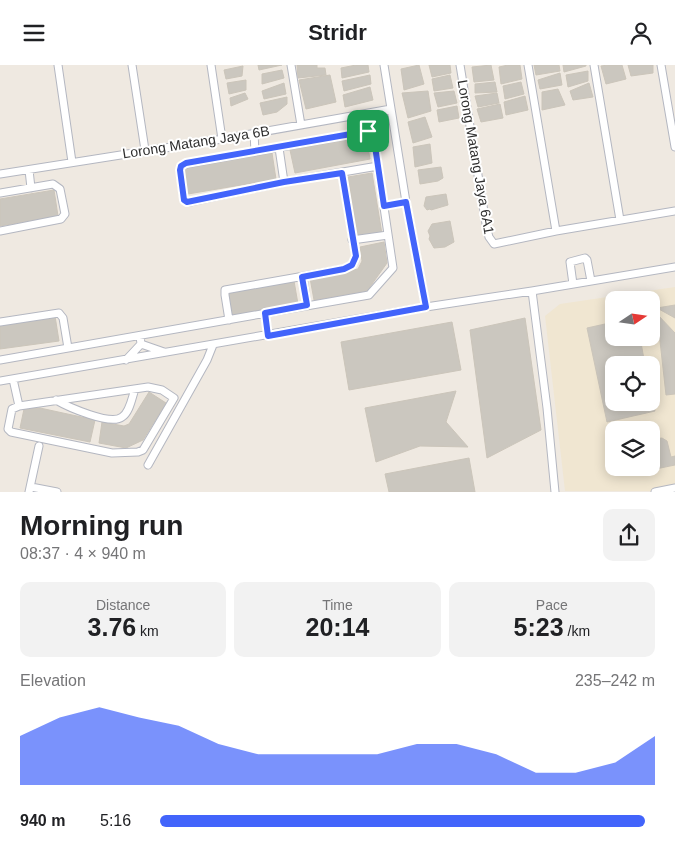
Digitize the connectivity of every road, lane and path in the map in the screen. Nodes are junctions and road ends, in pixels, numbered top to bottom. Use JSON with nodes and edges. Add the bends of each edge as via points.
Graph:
{"nodes":[{"id":1,"x":58,"y":65,"type":"edge"},
{"id":2,"x":132,"y":65,"type":"edge"},
{"id":3,"x":211,"y":65,"type":"edge"},
{"id":4,"x":291,"y":65,"type":"edge"},
{"id":5,"x":384,"y":65,"type":"edge"},
{"id":6,"x":460,"y":65,"type":"edge"},
{"id":7,"x":528,"y":65,"type":"edge"},
{"id":8,"x":594,"y":65,"type":"edge"},
{"id":9,"x":661,"y":65,"type":"edge"},
{"id":10,"x":391,"y":109,"type":"junction"},
{"id":11,"x":301,"y":125,"type":"junction"},
{"id":12,"x":254,"y":133,"type":"junction"},
{"id":13,"x":222,"y":139,"type":"junction"},
{"id":14,"x":675,"y":147,"type":"edge"},
{"id":15,"x":279,"y":148,"type":"junction"},
{"id":16,"x":145,"y":150,"type":"junction"},
{"id":17,"x":255,"y":152,"type":"junction"},
{"id":18,"x":72,"y":162,"type":"junction"},
{"id":19,"x":378,"y":166,"type":"junction"},
{"id":20,"x":29,"y":170,"type":"junction"},
{"id":21,"x":342,"y":173,"type":"junction"},
{"id":22,"x":0,"y":175,"type":"edge"},
{"id":23,"x":284,"y":182,"type":"junction"},
{"id":24,"x":31,"y":188,"type":"junction"},
{"id":25,"x":0,"y":193,"type":"edge"},
{"id":26,"x":406,"y":202,"type":"junction"},
{"id":27,"x":384,"y":206,"type":"junction"},
{"id":28,"x":675,"y":211,"type":"edge"},
{"id":29,"x":620,"y":220,"type":"junction"},
{"id":30,"x":0,"y":231,"type":"edge"},
{"id":31,"x":556,"y":231,"type":"junction"},
{"id":32,"x":388,"y":235,"type":"junction"},
{"id":33,"x":352,"y":240,"type":"junction"},
{"id":34,"x":675,"y":267,"type":"edge"},
{"id":35,"x":302,"y":277,"type":"junction"},
{"id":36,"x":591,"y":281,"type":"junction"},
{"id":37,"x":574,"y":284,"type":"junction"},
{"id":38,"x":532,"y":291,"type":"junction"},
{"id":39,"x":307,"y":305,"type":"junction"},
{"id":40,"x":426,"y":307,"type":"junction"},
{"id":41,"x":265,"y":313,"type":"junction"},
{"id":42,"x":229,"y":320,"type":"junction"},
{"id":43,"x":0,"y":321,"type":"edge"},
{"id":44,"x":140,"y":336,"type":"junction"},
{"id":45,"x":268,"y":336,"type":"junction"},
{"id":46,"x":141,"y":344,"type":"junction"},
{"id":47,"x":213,"y":345,"type":"junction"},
{"id":48,"x":68,"y":348,"type":"junction"},
{"id":49,"x":167,"y":353,"type":"junction"},
{"id":50,"x":0,"y":360,"type":"edge"},
{"id":51,"x":126,"y":360,"type":"junction"},
{"id":52,"x":5,"y":379,"type":"edge"},
{"id":53,"x":135,"y":389,"type":"junction"},
{"id":54,"x":174,"y":398,"type":"junction"},
{"id":55,"x":56,"y":400,"type":"junction"},
{"id":56,"x":182,"y":404,"type":"junction"},
{"id":57,"x":19,"y":406,"type":"junction"},
{"id":58,"x":39,"y":446,"type":"dead end"},
{"id":59,"x":148,"y":465,"type":"dead end"},
{"id":60,"x":675,"y":488,"type":"edge"},
{"id":61,"x":30,"y":489,"type":"edge"},
{"id":62,"x":57,"y":491,"type":"edge"},
{"id":63,"x":555,"y":491,"type":"edge"},
{"id":64,"x":655,"y":491,"type":"edge"}],
"edges":[{"from":1,"to":18,"type":"street"},
{"from":2,"to":16,"type":"street"},
{"from":3,"to":13,"type":"street"},
{"from":4,"to":11,"type":"street"},
{"from":5,"to":10,"type":"street"},
{"from":6,"to":31,"type":"street","name":"Lorong Matang Jaya 6A1","via":[[489,237],[494,243]]},
{"from":7,"to":31,"type":"street"},
{"from":8,"to":29,"type":"street"},
{"from":9,"to":14,"type":"street"},
{"from":10,"to":11,"type":"street","name":"Lorong Matang Jaya 6B"},
{"from":10,"to":26,"type":"street"},
{"from":11,"to":12,"type":"street","name":"Lorong Matang Jaya 6B"},
{"from":12,"to":13,"type":"street","name":"Lorong Matang Jaya 6B"},
{"from":12,"to":17,"type":"street"},
{"from":13,"to":16,"type":"street","name":"Lorong Matang Jaya 6B"},
{"from":15,"to":17,"type":"street"},
{"from":15,"to":19,"type":"street","via":[[371,131]]},
{"from":15,"to":23,"type":"street"},
{"from":16,"to":18,"type":"street","name":"Lorong Matang Jaya 6B"},
{"from":17,"to":23,"type":"street","via":[[181,166],[184,200]]},
{"from":18,"to":20,"type":"street","name":"Lorong Matang Jaya 6B"},
{"from":19,"to":21,"type":"street"},
{"from":19,"to":27,"type":"street"},
{"from":20,"to":22,"type":"street","name":"Lorong Matang Jaya 6B"},
{"from":20,"to":24,"type":"street"},
{"from":21,"to":23,"type":"street"},
{"from":21,"to":33,"type":"street"},
{"from":24,"to":25,"type":"street"},
{"from":24,"to":30,"type":"street","via":[[53,184],[60,189],[63,218]]},
{"from":26,"to":27,"type":"street"},
{"from":26,"to":40,"type":"street"},
{"from":27,"to":32,"type":"street"},
{"from":28,"to":29,"type":"street","name":"Lorong Matang Jaya 6A1"},
{"from":29,"to":31,"type":"street","name":"Lorong Matang Jaya 6A1"},
{"from":32,"to":33,"type":"street"},
{"from":32,"to":39,"type":"street","via":[[393,268],[369,295]]},
{"from":33,"to":35,"type":"street","via":[[356,256],[352,265]]},
{"from":34,"to":36,"type":"street"},
{"from":35,"to":39,"type":"street"},
{"from":35,"to":42,"type":"street","via":[[225,290]]},
{"from":36,"to":37,"type":"street"},
{"from":36,"to":37,"type":"street","via":[[585,258],[570,262]]},
{"from":37,"to":38,"type":"street"},
{"from":38,"to":40,"type":"street"},
{"from":38,"to":63,"type":"street"},
{"from":39,"to":41,"type":"street"},
{"from":40,"to":45,"type":"street"},
{"from":41,"to":42,"type":"street"},
{"from":41,"to":45,"type":"street"},
{"from":42,"to":44,"type":"street"},
{"from":43,"to":48,"type":"street","via":[[59,313],[63,318]]},
{"from":44,"to":46,"type":"street"},
{"from":44,"to":48,"type":"street"},
{"from":45,"to":47,"type":"street"},
{"from":46,"to":49,"type":"street"},
{"from":46,"to":51,"type":"street"},
{"from":47,"to":49,"type":"street"},
{"from":47,"to":56,"type":"street"},
{"from":48,"to":50,"type":"street"},
{"from":49,"to":51,"type":"street"},
{"from":51,"to":52,"type":"street"},
{"from":52,"to":57,"type":"street"},
{"from":53,"to":54,"type":"street","via":[[162,390]]},
{"from":53,"to":55,"type":"street"},
{"from":53,"to":55,"type":"street","via":[[122,418],[114,420]]},
{"from":54,"to":56,"type":"street"},
{"from":54,"to":57,"type":"street","via":[[143,450],[121,454],[11,432],[8,425],[12,409]]},
{"from":55,"to":57,"type":"street"},
{"from":56,"to":59,"type":"street"},
{"from":58,"to":61,"type":"street"},
{"from":60,"to":64,"type":"street"},
{"from":61,"to":62,"type":"street"}]}
